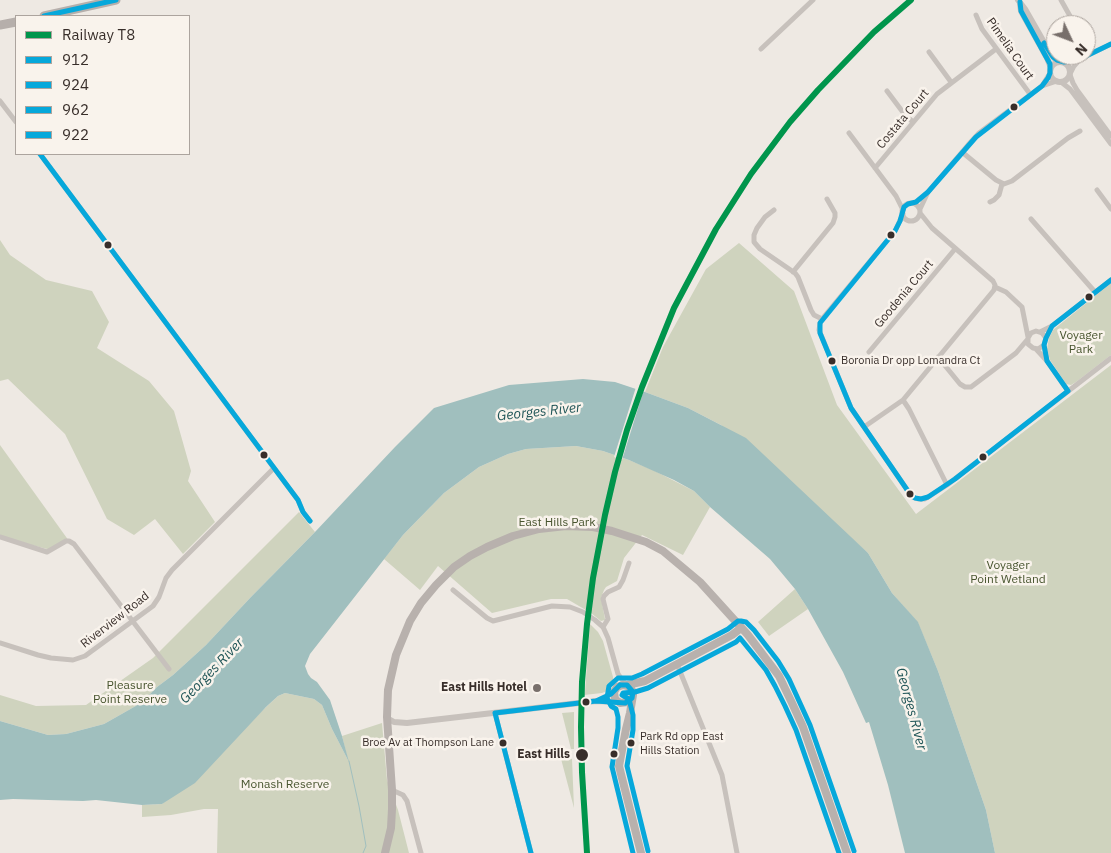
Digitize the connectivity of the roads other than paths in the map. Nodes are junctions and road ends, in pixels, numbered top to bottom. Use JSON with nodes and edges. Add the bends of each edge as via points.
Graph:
{"nodes":[{"id":1,"x":116,"y":0,"type":"edge"},
{"id":2,"x":813,"y":0,"type":"edge"},
{"id":3,"x":1061,"y":0,"type":"edge"},
{"id":4,"x":1019,"y":1,"type":"edge"},
{"id":5,"x":48,"y":15,"type":"edge"},
{"id":6,"x":976,"y":15,"type":"dead end"},
{"id":7,"x":1069,"y":15,"type":"edge"},
{"id":8,"x":15,"y":22,"type":"edge"},
{"id":9,"x":0,"y":25,"type":"edge"},
{"id":10,"x":1111,"y":44,"type":"edge"},
{"id":11,"x":1046,"y":46,"type":"edge"},
{"id":12,"x":761,"y":49,"type":"dead end"},
{"id":13,"x":996,"y":49,"type":"junction"},
{"id":14,"x":1096,"y":51,"type":"edge"},
{"id":15,"x":929,"y":52,"type":"dead end"},
{"id":16,"x":1053,"y":65,"type":"edge"},
{"id":17,"x":1067,"y":65,"type":"edge"},
{"id":18,"x":1075,"y":65,"type":"edge"},
{"id":19,"x":1050,"y":71,"type":"junction"},
{"id":20,"x":1071,"y":73,"type":"junction"},
{"id":21,"x":951,"y":82,"type":"junction"},
{"id":22,"x":1059,"y":82,"type":"junction"},
{"id":23,"x":1042,"y":86,"type":"junction"},
{"id":24,"x":888,"y":91,"type":"dead end"},
{"id":25,"x":1030,"y":94,"type":"junction"},
{"id":26,"x":0,"y":101,"type":"edge"},
{"id":27,"x":15,"y":121,"type":"edge"},
{"id":28,"x":913,"y":122,"type":"junction"},
{"id":29,"x":1080,"y":131,"type":"dead end"},
{"id":30,"x":849,"y":133,"type":"dead end"},
{"id":31,"x":1111,"y":136,"type":"edge"},
{"id":32,"x":1111,"y":144,"type":"edge"},
{"id":33,"x":962,"y":152,"type":"junction"},
{"id":34,"x":41,"y":155,"type":"edge"},
{"id":35,"x":875,"y":168,"type":"junction"},
{"id":36,"x":1002,"y":184,"type":"junction"},
{"id":37,"x":1097,"y":190,"type":"dead end"},
{"id":38,"x":928,"y":192,"type":"junction"},
{"id":39,"x":896,"y":196,"type":"junction"},
{"id":40,"x":827,"y":199,"type":"dead end"},
{"id":41,"x":990,"y":202,"type":"dead end"},
{"id":42,"x":911,"y":204,"type":"junction"},
{"id":43,"x":774,"y":210,"type":"dead end"},
{"id":44,"x":1111,"y":210,"type":"edge"},
{"id":45,"x":920,"y":211,"type":"junction"},
{"id":46,"x":903,"y":212,"type":"junction"},
{"id":47,"x":1030,"y":219,"type":"dead end"},
{"id":48,"x":912,"y":221,"type":"junction"},
{"id":49,"x":932,"y":228,"type":"junction"},
{"id":50,"x":896,"y":231,"type":"junction"},
{"id":51,"x":955,"y":248,"type":"junction"},
{"id":52,"x":793,"y":272,"type":"junction"},
{"id":53,"x":1111,"y":280,"type":"edge"},
{"id":54,"x":995,"y":287,"type":"junction"},
{"id":55,"x":1095,"y":292,"type":"junction"},
{"id":56,"x":822,"y":320,"type":"junction"},
{"id":57,"x":1026,"y":323,"type":"junction"},
{"id":58,"x":1052,"y":326,"type":"junction"},
{"id":59,"x":1037,"y":331,"type":"junction"},
{"id":60,"x":1028,"y":338,"type":"junction"},
{"id":61,"x":1046,"y":338,"type":"junction"},
{"id":62,"x":1044,"y":345,"type":"junction"},
{"id":63,"x":1034,"y":348,"type":"junction"},
{"id":64,"x":869,"y":352,"type":"dead end"},
{"id":65,"x":1016,"y":353,"type":"junction"},
{"id":66,"x":938,"y":358,"type":"junction"},
{"id":67,"x":1111,"y":358,"type":"edge"},
{"id":68,"x":1048,"y":361,"type":"junction"},
{"id":69,"x":1068,"y":391,"type":"junction"},
{"id":70,"x":903,"y":400,"type":"junction"},
{"id":71,"x":864,"y":427,"type":"junction"},
{"id":72,"x":274,"y":468,"type":"junction"},
{"id":73,"x":947,"y":485,"type":"junction"},
{"id":74,"x":310,"y":521,"type":"dead end"},
{"id":75,"x":0,"y":537,"type":"edge"},
{"id":76,"x":629,"y":563,"type":"dead end"},
{"id":77,"x":453,"y":590,"type":"dead end"},
{"id":78,"x":132,"y":621,"type":"junction"},
{"id":79,"x":603,"y":628,"type":"junction"},
{"id":80,"x":741,"y":628,"type":"junction"},
{"id":81,"x":0,"y":643,"type":"edge"},
{"id":82,"x":677,"y":664,"type":"junction"},
{"id":83,"x":169,"y":669,"type":"dead end"},
{"id":84,"x":618,"y":674,"type":"junction"},
{"id":85,"x":645,"y":681,"type":"junction"},
{"id":86,"x":627,"y":685,"type":"junction"},
{"id":87,"x":615,"y":690,"type":"junction"},
{"id":88,"x":632,"y":696,"type":"junction"},
{"id":89,"x":596,"y":701,"type":"junction"},
{"id":90,"x":620,"y":702,"type":"junction"},
{"id":91,"x":495,"y":713,"type":"junction"},
{"id":92,"x":387,"y":718,"type":"junction"},
{"id":93,"x":407,"y":723,"type":"junction"},
{"id":94,"x":626,"y":729,"type":"junction"},
{"id":95,"x":388,"y":732,"type":"junction"},
{"id":96,"x":392,"y":790,"type":"junction"},
{"id":97,"x":385,"y":853,"type":"edge"},
{"id":98,"x":421,"y":853,"type":"edge"},
{"id":99,"x":531,"y":853,"type":"edge"},
{"id":100,"x":641,"y":853,"type":"edge"},
{"id":101,"x":737,"y":853,"type":"edge"},
{"id":102,"x":847,"y":853,"type":"edge"}],
"edges":[{"from":1,"to":5,"type":"main road"},
{"from":2,"to":12,"type":"street"},
{"from":3,"to":7,"type":"street"},
{"from":4,"to":11,"type":"street"},
{"from":4,"to":19,"type":"street","via":[[1021,11],[1047,58]]},
{"from":6,"to":13,"type":"street","name":"Pimelia Court"},
{"from":8,"to":9,"type":"main road"},
{"from":10,"to":14,"type":"street"},
{"from":13,"to":21,"type":"street","name":"Costata Court"},
{"from":13,"to":25,"type":"street","name":"Pimelia Court"},
{"from":15,"to":21,"type":"street"},
{"from":16,"to":19,"type":"street"},
{"from":17,"to":20,"type":"street"},
{"from":18,"to":20,"type":"street"},
{"from":19,"to":22,"type":"street","via":[[1052,78]]},
{"from":19,"to":23,"type":"street"},
{"from":20,"to":22,"type":"street","via":[[1067,80]]},
{"from":20,"to":31,"type":"street","via":[[1077,90]]},
{"from":21,"to":28,"type":"street","name":"Costata Court"},
{"from":22,"to":23,"type":"street"},
{"from":22,"to":32,"type":"street","via":[[1070,89]]},
{"from":23,"to":25,"type":"street"},
{"from":24,"to":28,"type":"street"},
{"from":25,"to":33,"type":"street","via":[[979,134]]},
{"from":26,"to":27,"type":"street"},
{"from":28,"to":35,"type":"street","name":"Costata Court"},
{"from":29,"to":36,"type":"street","via":[[1012,181]]},
{"from":30,"to":35,"type":"street"},
{"from":33,"to":36,"type":"street"},
{"from":33,"to":38,"type":"street"},
{"from":34,"to":72,"type":"street"},
{"from":35,"to":39,"type":"street"},
{"from":36,"to":41,"type":"street","via":[[999,195]]},
{"from":37,"to":44,"type":"street"},
{"from":38,"to":42,"type":"street"},
{"from":38,"to":45,"type":"street"},
{"from":39,"to":42,"type":"street"},
{"from":39,"to":46,"type":"street"},
{"from":40,"to":52,"type":"street","via":[[835,213],[833,223]]},
{"from":42,"to":45,"type":"street"},
{"from":42,"to":46,"type":"street","via":[[904,206]]},
{"from":43,"to":52,"type":"street","via":[[756,228],[754,242]]},
{"from":45,"to":48,"type":"street","via":[[919,217]]},
{"from":45,"to":49,"type":"street"},
{"from":46,"to":48,"type":"street","via":[[904,218]]},
{"from":46,"to":50,"type":"street"},
{"from":47,"to":55,"type":"street"},
{"from":48,"to":49,"type":"street"},
{"from":48,"to":50,"type":"street"},
{"from":49,"to":51,"type":"street"},
{"from":50,"to":56,"type":"street"},
{"from":51,"to":54,"type":"street","via":[[993,280]]},
{"from":51,"to":64,"type":"street","name":"Goodenia Court"},
{"from":52,"to":56,"type":"street","via":[[812,313]]},
{"from":53,"to":55,"type":"street"},
{"from":54,"to":57,"type":"street","via":[[1020,304]]},
{"from":54,"to":66,"type":"street"},
{"from":55,"to":58,"type":"street"},
{"from":56,"to":71,"type":"street","via":[[820,333],[850,405]]},
{"from":57,"to":59,"type":"street"},
{"from":57,"to":60,"type":"street"},
{"from":58,"to":59,"type":"street"},
{"from":58,"to":61,"type":"street"},
{"from":59,"to":60,"type":"street"},
{"from":59,"to":61,"type":"street"},
{"from":60,"to":63,"type":"street","via":[[1028,344]]},
{"from":60,"to":65,"type":"street"},
{"from":61,"to":62,"type":"street"},
{"from":62,"to":63,"type":"street","via":[[1040,349]]},
{"from":62,"to":68,"type":"street"},
{"from":63,"to":65,"type":"street"},
{"from":63,"to":68,"type":"street"},
{"from":65,"to":66,"type":"street","via":[[968,388],[960,384]]},
{"from":66,"to":70,"type":"street"},
{"from":67,"to":69,"type":"street"},
{"from":68,"to":69,"type":"street"},
{"from":69,"to":73,"type":"street"},
{"from":70,"to":71,"type":"street"},
{"from":70,"to":73,"type":"street"},
{"from":71,"to":73,"type":"street","via":[[915,498],[928,497]]},
{"from":72,"to":74,"type":"street"},
{"from":72,"to":78,"type":"street","name":"Riverview Road","via":[[172,570],[155,603]]},
{"from":75,"to":78,"type":"street","via":[[47,552],[69,541],[77,547]]},
{"from":76,"to":79,"type":"street","via":[[619,587],[604,596],[608,619]]},
{"from":77,"to":79,"type":"street","via":[[493,620],[559,606],[577,609]]},
{"from":78,"to":81,"type":"street","name":"Riverview Road","via":[[77,659],[44,657]]},
{"from":78,"to":83,"type":"street"},
{"from":79,"to":84,"type":"street"},
{"from":80,"to":82,"type":"main road"},
{"from":80,"to":92,"type":"main road","via":[[688,570],[652,544],[604,529],[552,527],[526,532],[506,538],[464,560],[432,589],[418,608],[398,648],[388,690]]},
{"from":80,"to":102,"type":"main road","via":[[772,666],[792,703]]},
{"from":82,"to":85,"type":"main road"},
{"from":82,"to":101,"type":"street","via":[[722,775]]},
{"from":84,"to":86,"type":"street"},
{"from":84,"to":87,"type":"street"},
{"from":85,"to":86,"type":"main road"},
{"from":85,"to":88,"type":"main road"},
{"from":86,"to":87,"type":"main road","via":[[620,685]]},
{"from":86,"to":88,"type":"main road","via":[[632,689]]},
{"from":87,"to":89,"type":"street"},
{"from":87,"to":90,"type":"main road","via":[[615,699]]},
{"from":88,"to":90,"type":"main road","via":[[628,702]]},
{"from":88,"to":94,"type":"main road"},
{"from":89,"to":90,"type":"street"},
{"from":89,"to":91,"type":"street"},
{"from":90,"to":94,"type":"main road","via":[[626,712]]},
{"from":91,"to":93,"type":"street"},
{"from":91,"to":99,"type":"street"},
{"from":92,"to":93,"type":"street"},
{"from":92,"to":95,"type":"main road"},
{"from":93,"to":95,"type":"street"},
{"from":94,"to":100,"type":"main road","via":[[619,766]]},
{"from":95,"to":96,"type":"main road"},
{"from":96,"to":97,"type":"main road","via":[[391,828]]},
{"from":96,"to":98,"type":"street","via":[[407,801]]}]}
